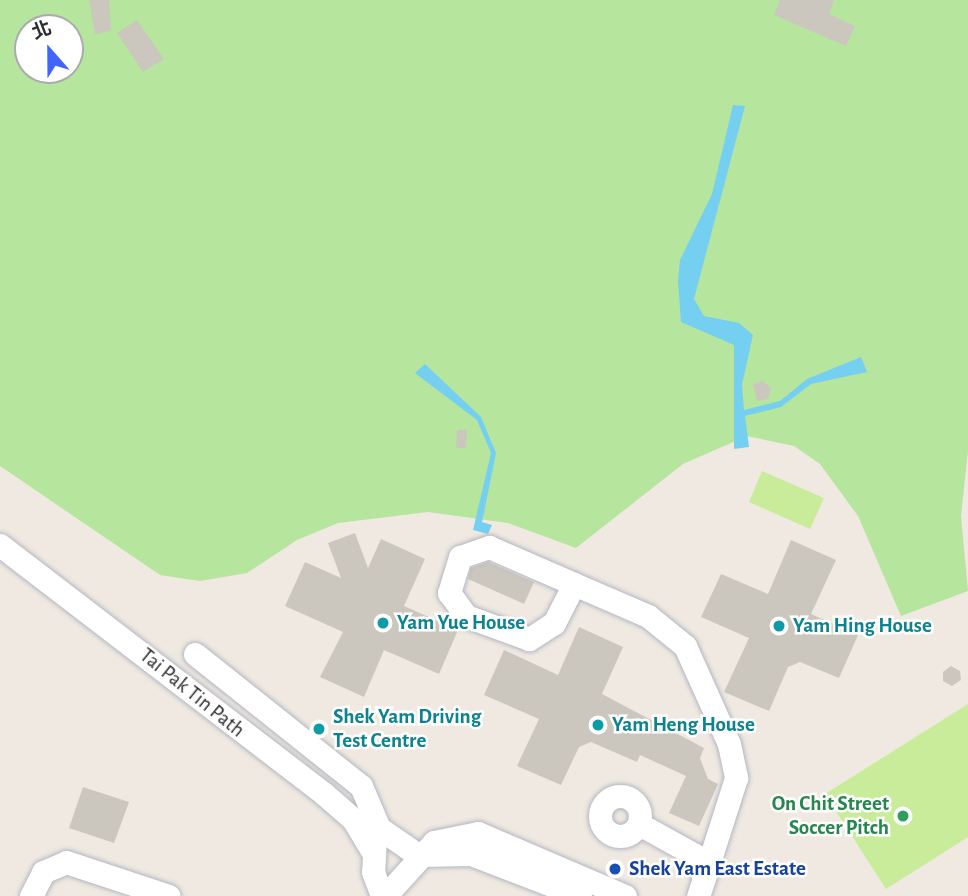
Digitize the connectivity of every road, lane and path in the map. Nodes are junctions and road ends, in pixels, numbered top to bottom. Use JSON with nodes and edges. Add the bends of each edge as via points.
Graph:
{"nodes":[{"id":1,"x":0,"y":545,"type":"edge"},
{"id":2,"x":574,"y":584,"type":"junction"},
{"id":3,"x":195,"y":654,"type":"dead end"},
{"id":4,"x":639,"y":824,"type":"dead end"},
{"id":5,"x":379,"y":828,"type":"junction"},
{"id":6,"x":372,"y":850,"type":"junction"},
{"id":7,"x":418,"y":855,"type":"junction"},
{"id":8,"x":701,"y":887,"type":"edge"},
{"id":9,"x":32,"y":896,"type":"edge"},
{"id":10,"x":169,"y":896,"type":"edge"},
{"id":11,"x":384,"y":896,"type":"edge"},
{"id":12,"x":580,"y":896,"type":"edge"},
{"id":13,"x":625,"y":896,"type":"edge"}],
"edges":[{"from":1,"to":6,"type":"street","name":"Tai Pak Tin Path","via":[[323,793],[353,819]]},
{"from":2,"to":2,"type":"street","via":[[478,547],[452,568],[449,593],[466,616],[529,639],[554,623]]},
{"from":2,"to":8,"type":"street","via":[[648,616],[685,646],[729,744],[736,778]]},
{"from":3,"to":5,"type":"street","via":[[361,786]]},
{"from":4,"to":8,"type":"street","via":[[679,842],[695,855]]},
{"from":5,"to":6,"type":"street","name":"Tai Pak Tin Path"},
{"from":5,"to":7,"type":"street"},
{"from":6,"to":11,"type":"street","name":"Tai Pak Tin Path"},
{"from":7,"to":11,"type":"street"},
{"from":7,"to":12,"type":"street","via":[[471,854]]},
{"from":7,"to":13,"type":"street","via":[[434,842],[478,833]]},
{"from":9,"to":10,"type":"street","via":[[43,872],[66,862]]}]}
